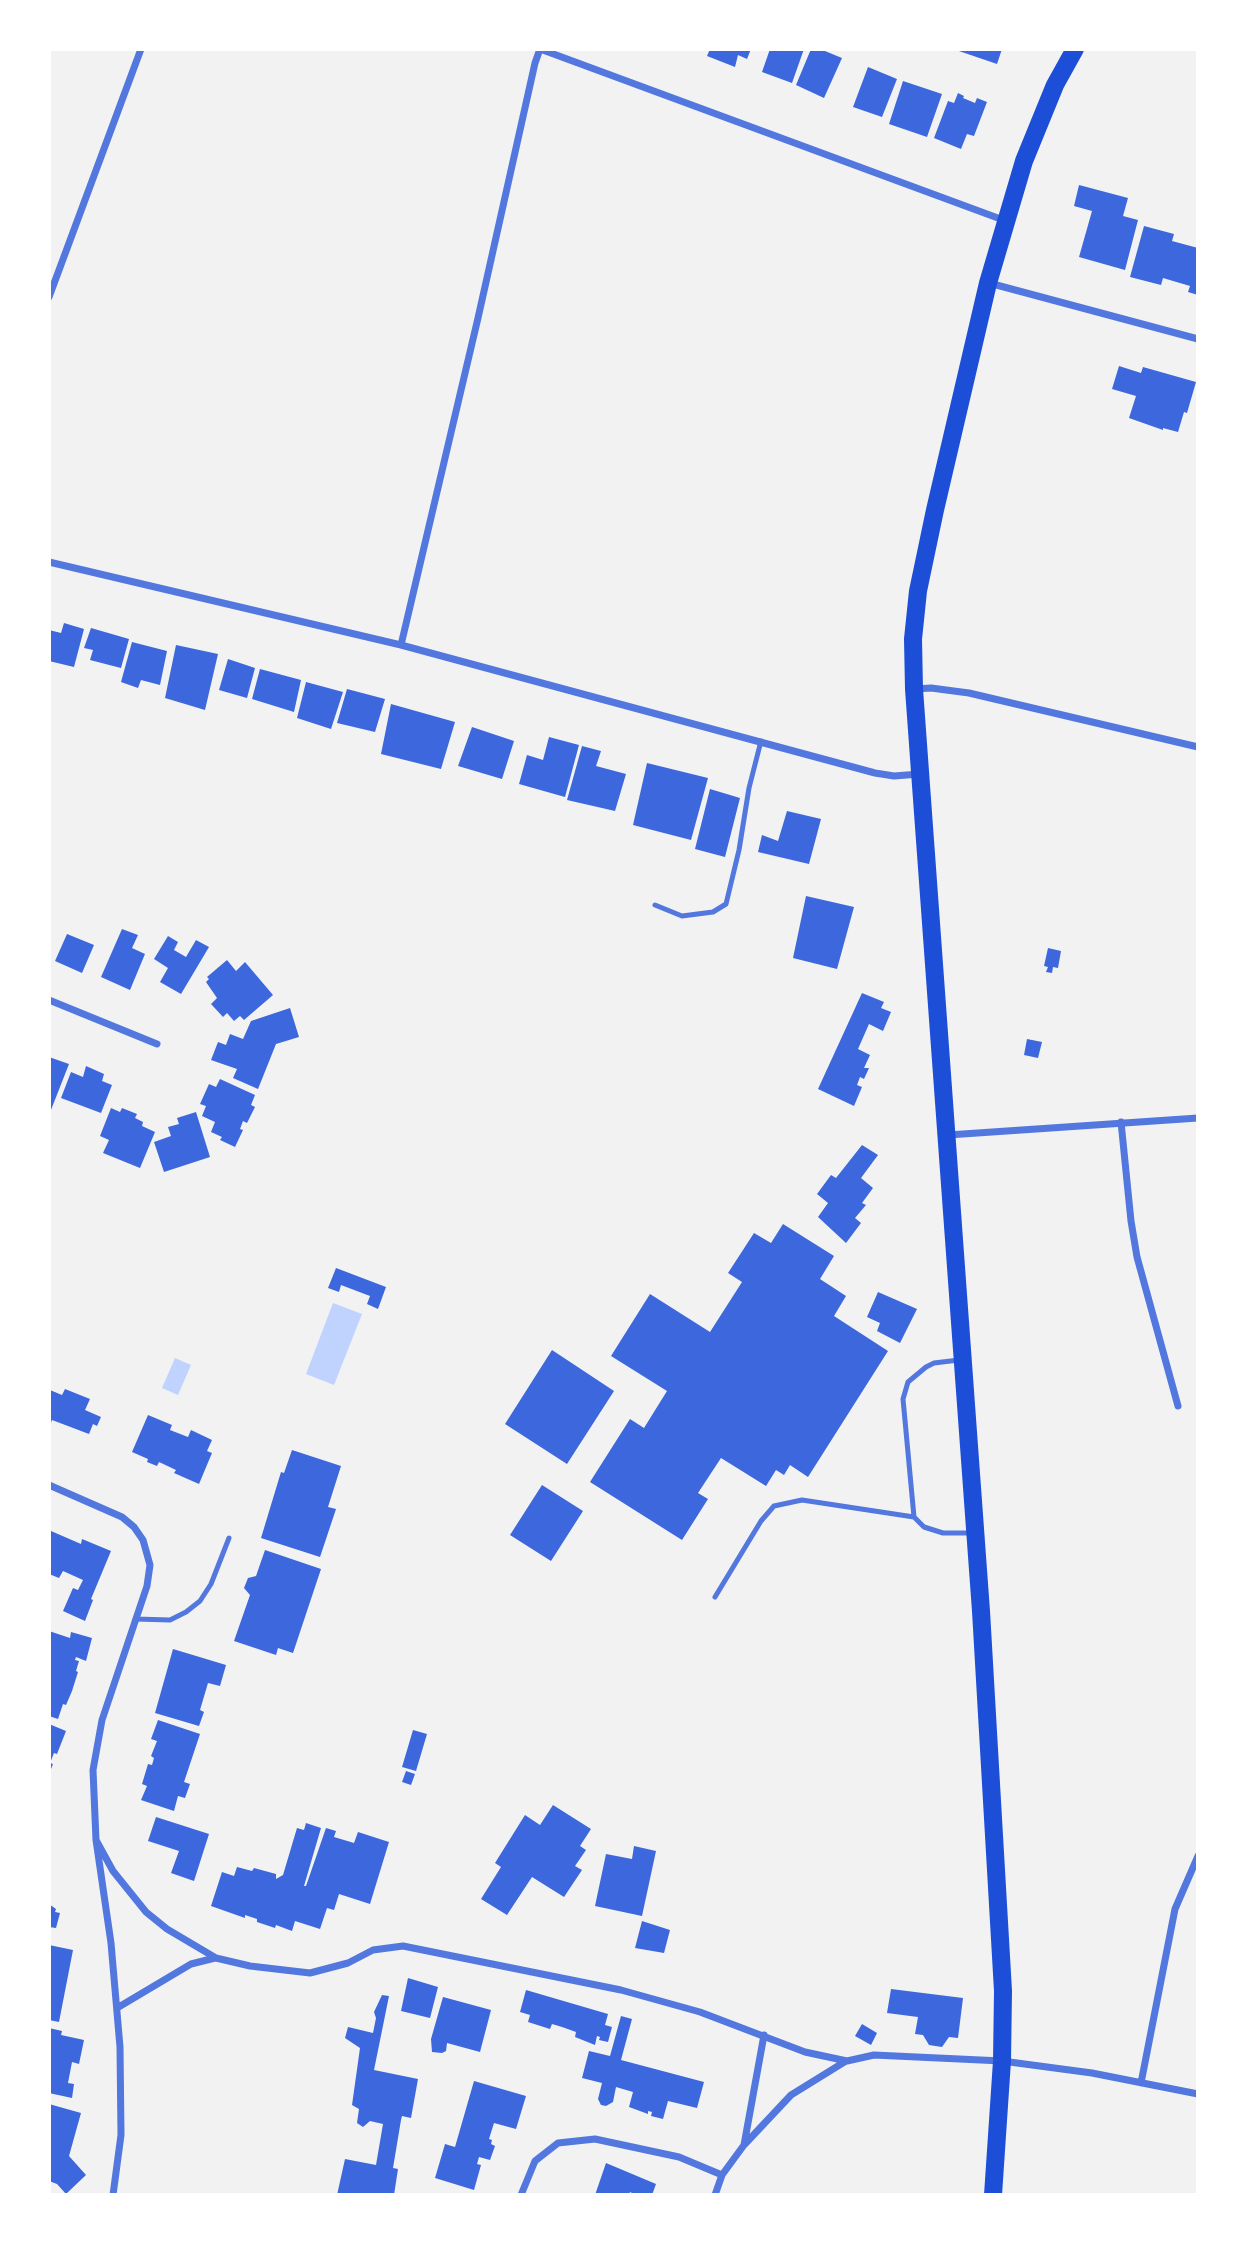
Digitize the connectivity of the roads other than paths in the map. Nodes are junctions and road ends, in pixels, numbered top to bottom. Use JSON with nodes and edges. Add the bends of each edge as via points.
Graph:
{"nodes":[{"id":1,"x":141,"y":49,"type":"edge"},
{"id":2,"x":540,"y":49,"type":"edge"},
{"id":3,"x":1075,"y":49,"type":"edge"},
{"id":4,"x":1006,"y":221,"type":"junction"},
{"id":5,"x":988,"y":282,"type":"junction"},
{"id":6,"x":49,"y":297,"type":"edge"},
{"id":7,"x":1198,"y":339,"type":"edge"},
{"id":8,"x":49,"y":562,"type":"edge"},
{"id":9,"x":401,"y":646,"type":"junction"},
{"id":10,"x":914,"y":689,"type":"junction"},
{"id":11,"x":761,"y":741,"type":"junction"},
{"id":12,"x":1198,"y":747,"type":"edge"},
{"id":13,"x":920,"y":774,"type":"junction"},
{"id":14,"x":655,"y":905,"type":"dead end"},
{"id":15,"x":49,"y":1000,"type":"edge"},
{"id":16,"x":158,"y":1044,"type":"dead end"},
{"id":17,"x":1198,"y":1118,"type":"edge"},
{"id":18,"x":1121,"y":1122,"type":"junction"},
{"id":19,"x":947,"y":1135,"type":"junction"},
{"id":20,"x":962,"y":1359,"type":"junction"},
{"id":21,"x":1178,"y":1406,"type":"dead end"},
{"id":22,"x":49,"y":1485,"type":"edge"},
{"id":23,"x":914,"y":1517,"type":"junction"},
{"id":24,"x":975,"y":1533,"type":"junction"},
{"id":25,"x":229,"y":1538,"type":"dead end"},
{"id":26,"x":715,"y":1597,"type":"dead end"},
{"id":27,"x":135,"y":1619,"type":"junction"},
{"id":28,"x":96,"y":1840,"type":"junction"},
{"id":29,"x":1198,"y":1856,"type":"edge"},
{"id":30,"x":216,"y":1958,"type":"junction"},
{"id":31,"x":117,"y":2008,"type":"junction"},
{"id":32,"x":764,"y":2035,"type":"junction"},
{"id":33,"x":846,"y":2061,"type":"junction"},
{"id":34,"x":1002,"y":2061,"type":"junction"},
{"id":35,"x":1141,"y":2083,"type":"junction"},
{"id":36,"x":1198,"y":2094,"type":"edge"},
{"id":37,"x":744,"y":2145,"type":"junction"},
{"id":38,"x":722,"y":2175,"type":"junction"},
{"id":39,"x":113,"y":2195,"type":"edge"},
{"id":40,"x":521,"y":2195,"type":"edge"},
{"id":41,"x":715,"y":2195,"type":"edge"},
{"id":42,"x":993,"y":2195,"type":"edge"}],
"edges":[{"from":1,"to":6,"type":"street"},
{"from":2,"to":4,"type":"street"},
{"from":2,"to":9,"type":"street"},
{"from":3,"to":4,"type":"main road","via":[[1039,123]]},
{"from":4,"to":5,"type":"main road"},
{"from":5,"to":7,"type":"street"},
{"from":5,"to":10,"type":"main road","via":[[918,591]]},
{"from":8,"to":9,"type":"street"},
{"from":9,"to":11,"type":"street"},
{"from":10,"to":12,"type":"street","via":[[969,693]]},
{"from":10,"to":13,"type":"main road"},
{"from":11,"to":13,"type":"street","via":[[875,773]]},
{"from":11,"to":14,"type":"lane","via":[[726,904],[713,912],[682,916]]},
{"from":13,"to":19,"type":"main road"},
{"from":15,"to":16,"type":"street"},
{"from":17,"to":18,"type":"street"},
{"from":18,"to":19,"type":"street"},
{"from":18,"to":21,"type":"street","via":[[1137,1257]]},
{"from":19,"to":20,"type":"main road"},
{"from":20,"to":23,"type":"lane","via":[[934,1363],[908,1382],[903,1399]]},
{"from":20,"to":24,"type":"main road"},
{"from":22,"to":27,"type":"street","via":[[122,1517],[143,1540],[149,1565],[147,1586]]},
{"from":23,"to":24,"type":"lane","via":[[924,1527],[943,1533]]},
{"from":23,"to":26,"type":"lane","via":[[802,1500],[774,1506]]},
{"from":24,"to":34,"type":"main road","via":[[1003,1991]]},
{"from":25,"to":27,"type":"lane","via":[[200,1601],[170,1620]]},
{"from":27,"to":28,"type":"street","via":[[96,1744]]},
{"from":28,"to":30,"type":"street","via":[[113,1871],[146,1912]]},
{"from":28,"to":31,"type":"street"},
{"from":29,"to":35,"type":"street","via":[[1175,1909]]},
{"from":30,"to":31,"type":"street","via":[[191,1964]]},
{"from":30,"to":32,"type":"street","via":[[310,1973],[348,1963],[373,1950],[403,1946],[621,1990]]},
{"from":31,"to":39,"type":"street","via":[[121,2135]]},
{"from":32,"to":33,"type":"street","via":[[805,2052]]},
{"from":32,"to":37,"type":"street"},
{"from":33,"to":34,"type":"street","via":[[874,2055]]},
{"from":33,"to":37,"type":"street","via":[[791,2095]]},
{"from":34,"to":35,"type":"street"},
{"from":34,"to":42,"type":"main road"},
{"from":35,"to":36,"type":"street"},
{"from":37,"to":38,"type":"street"},
{"from":38,"to":40,"type":"street","via":[[679,2157],[595,2139],[558,2143],[535,2161]]},
{"from":38,"to":41,"type":"street"}]}
